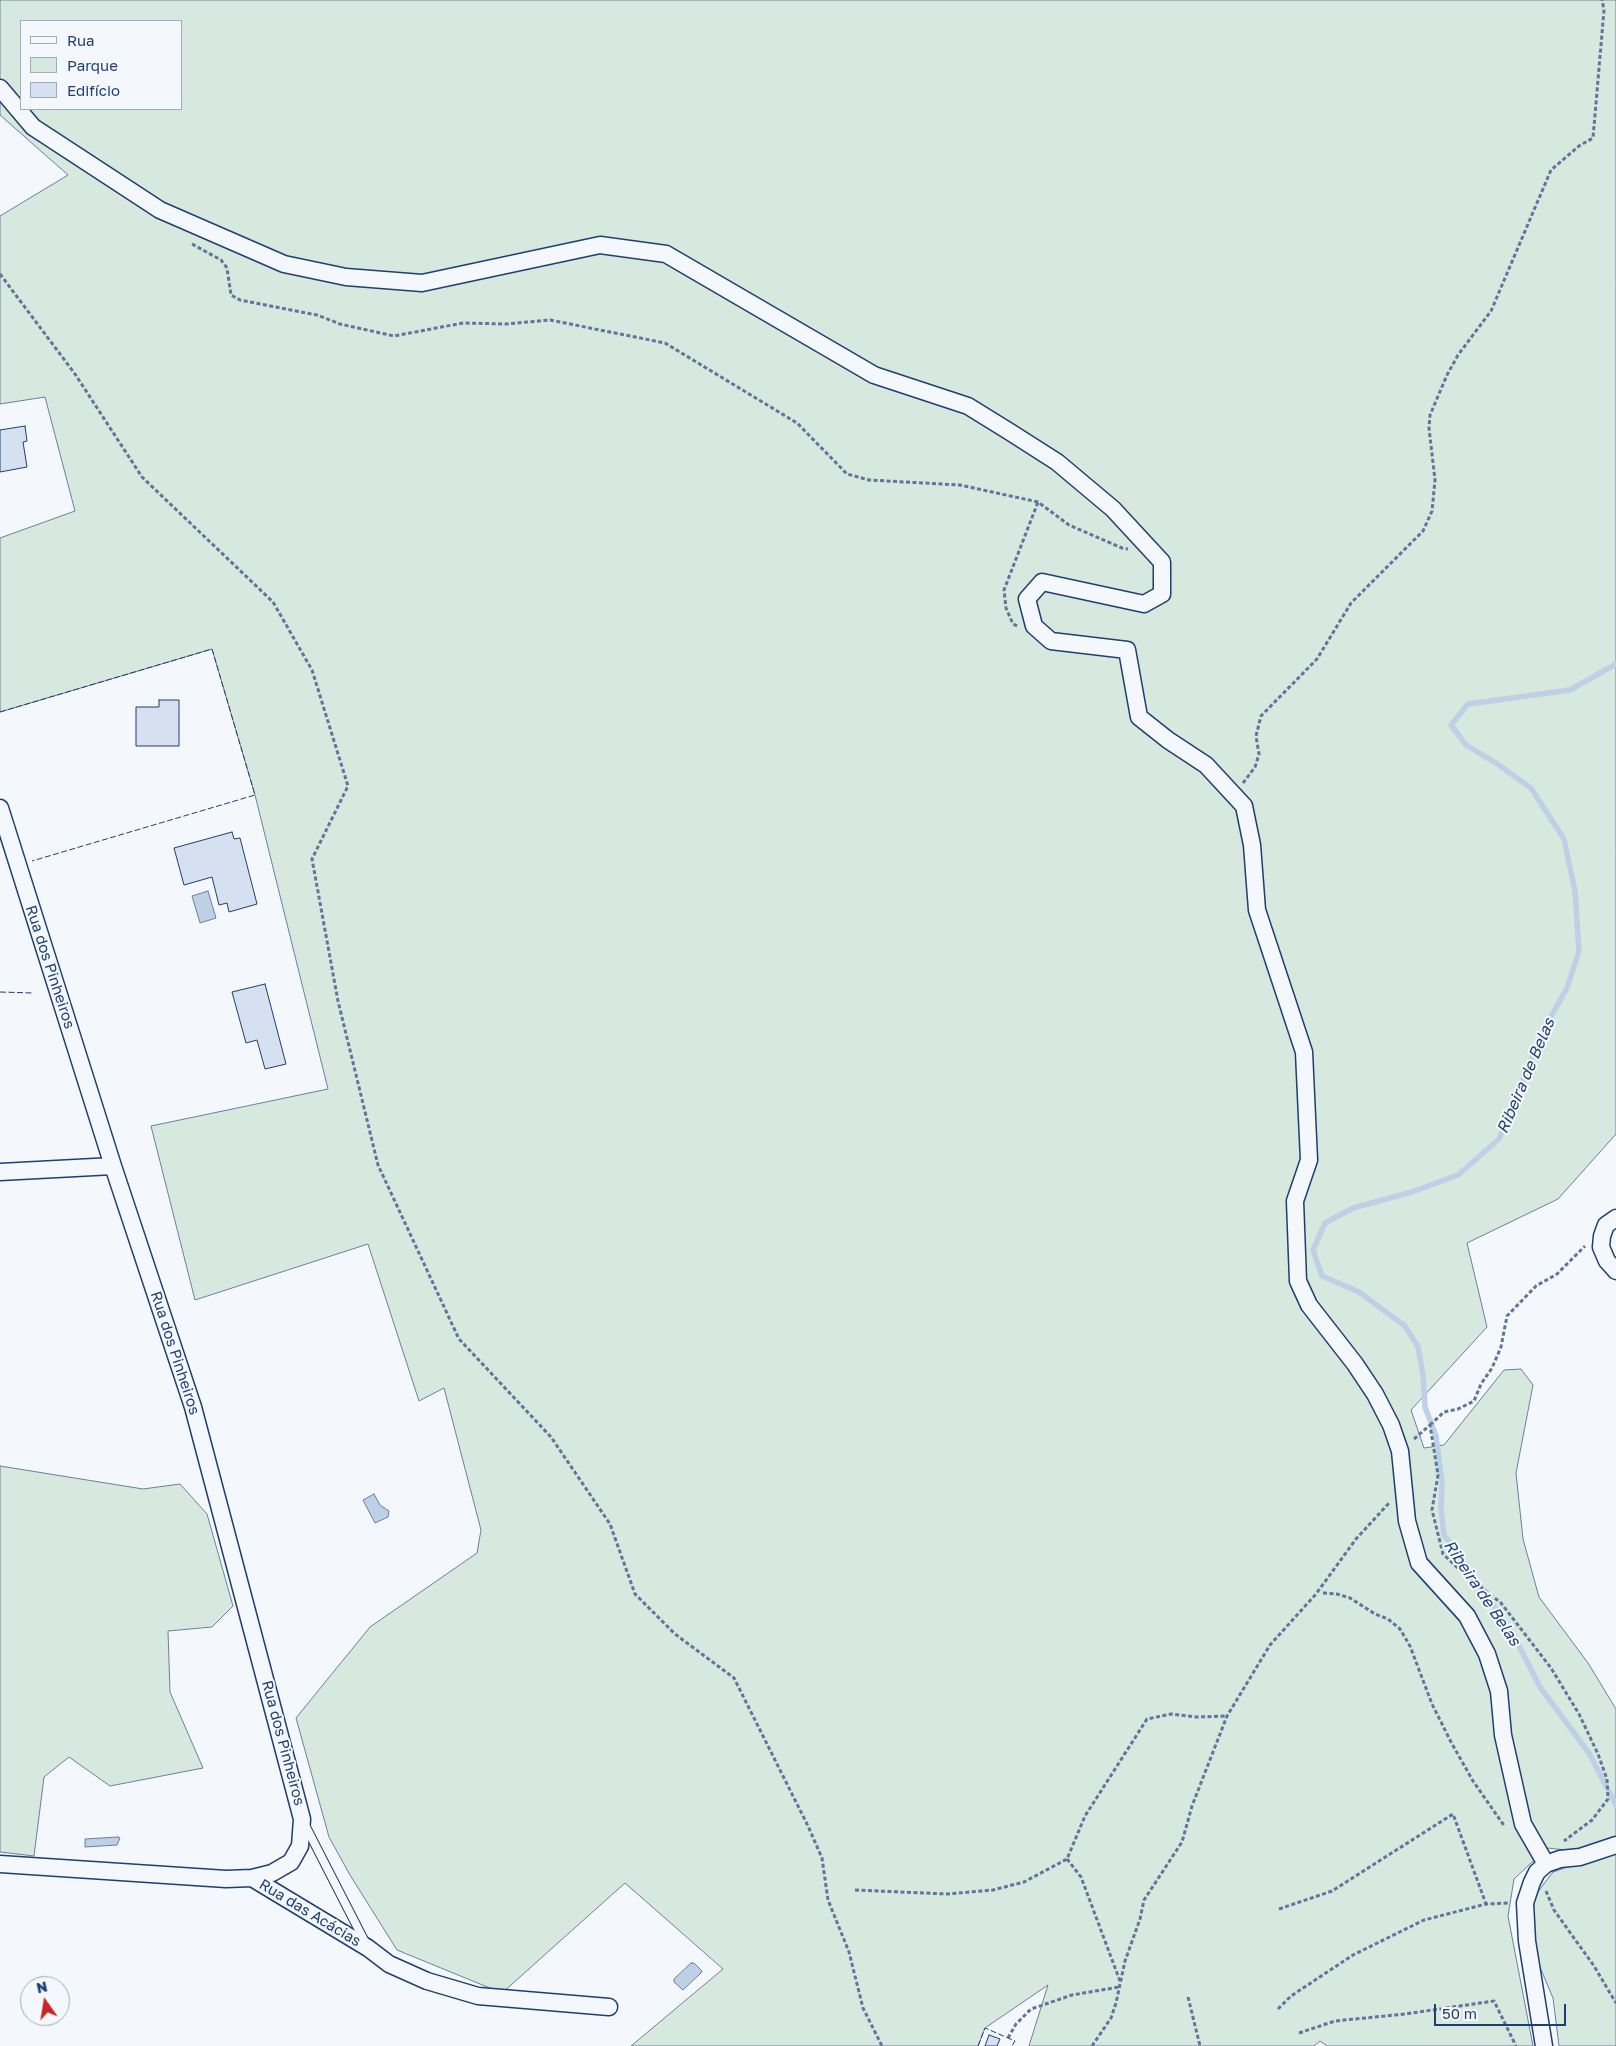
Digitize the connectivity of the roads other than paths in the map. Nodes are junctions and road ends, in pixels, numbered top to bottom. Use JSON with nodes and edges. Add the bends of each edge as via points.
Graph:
{"nodes":[{"id":1,"x":0,"y":88,"type":"edge"},
{"id":2,"x":0,"y":808,"type":"edge"},
{"id":3,"x":113,"y":1166,"type":"junction"},
{"id":4,"x":0,"y":1172,"type":"edge"},
{"id":5,"x":1611,"y":1222,"type":"edge"},
{"id":6,"x":1616,"y":1271,"type":"edge"},
{"id":7,"x":302,"y":1818,"type":"junction"},
{"id":8,"x":1616,"y":1845,"type":"edge"},
{"id":9,"x":0,"y":1864,"type":"edge"},
{"id":10,"x":1541,"y":1868,"type":"junction"},
{"id":11,"x":252,"y":1878,"type":"junction"},
{"id":12,"x":368,"y":1948,"type":"junction"},
{"id":13,"x":609,"y":2007,"type":"dead end"},
{"id":14,"x":1544,"y":2046,"type":"edge"}],
"edges":[{"from":1,"to":10,"type":"street","via":[[33,126],[160,210],[284,264],[346,277],[422,283],[600,245],[666,254],[874,375],[968,406],[1057,462],[1113,509],[1162,562],[1162,594],[1144,604],[1042,582],[1027,599],[1034,626],[1051,642],[1127,650],[1139,717],[1206,765],[1244,806],[1252,845],[1256,910],[1304,1052],[1310,1160],[1295,1201],[1298,1281],[1309,1305],[1355,1364],[1391,1425],[1400,1451],[1406,1521],[1420,1563],[1467,1616],[1487,1654],[1499,1691],[1503,1735],[1523,1824]]},
{"from":2,"to":3,"type":"street","name":"Rua dos Pinheiros"},
{"from":3,"to":4,"type":"street"},
{"from":3,"to":7,"type":"street","name":"Rua dos Pinheiros","via":[[193,1407]]},
{"from":5,"to":6,"type":"street","via":[[1602,1236],[1602,1247],[1607,1261]]},
{"from":7,"to":11,"type":"street","name":"Rua dos Pinheiros","via":[[300,1846],[291,1862],[272,1873]]},
{"from":7,"to":12,"type":"lane"},
{"from":8,"to":10,"type":"street","via":[[1580,1857],[1560,1859]]},
{"from":9,"to":11,"type":"street","name":"Rua das Acácias"},
{"from":10,"to":14,"type":"street","via":[[1525,1903],[1526,1941]]},
{"from":11,"to":12,"type":"street","name":"Rua das Acácias"},
{"from":12,"to":13,"type":"street","name":"Rua das Acácias","via":[[389,1964],[420,1978],[478,1996]]}]}
